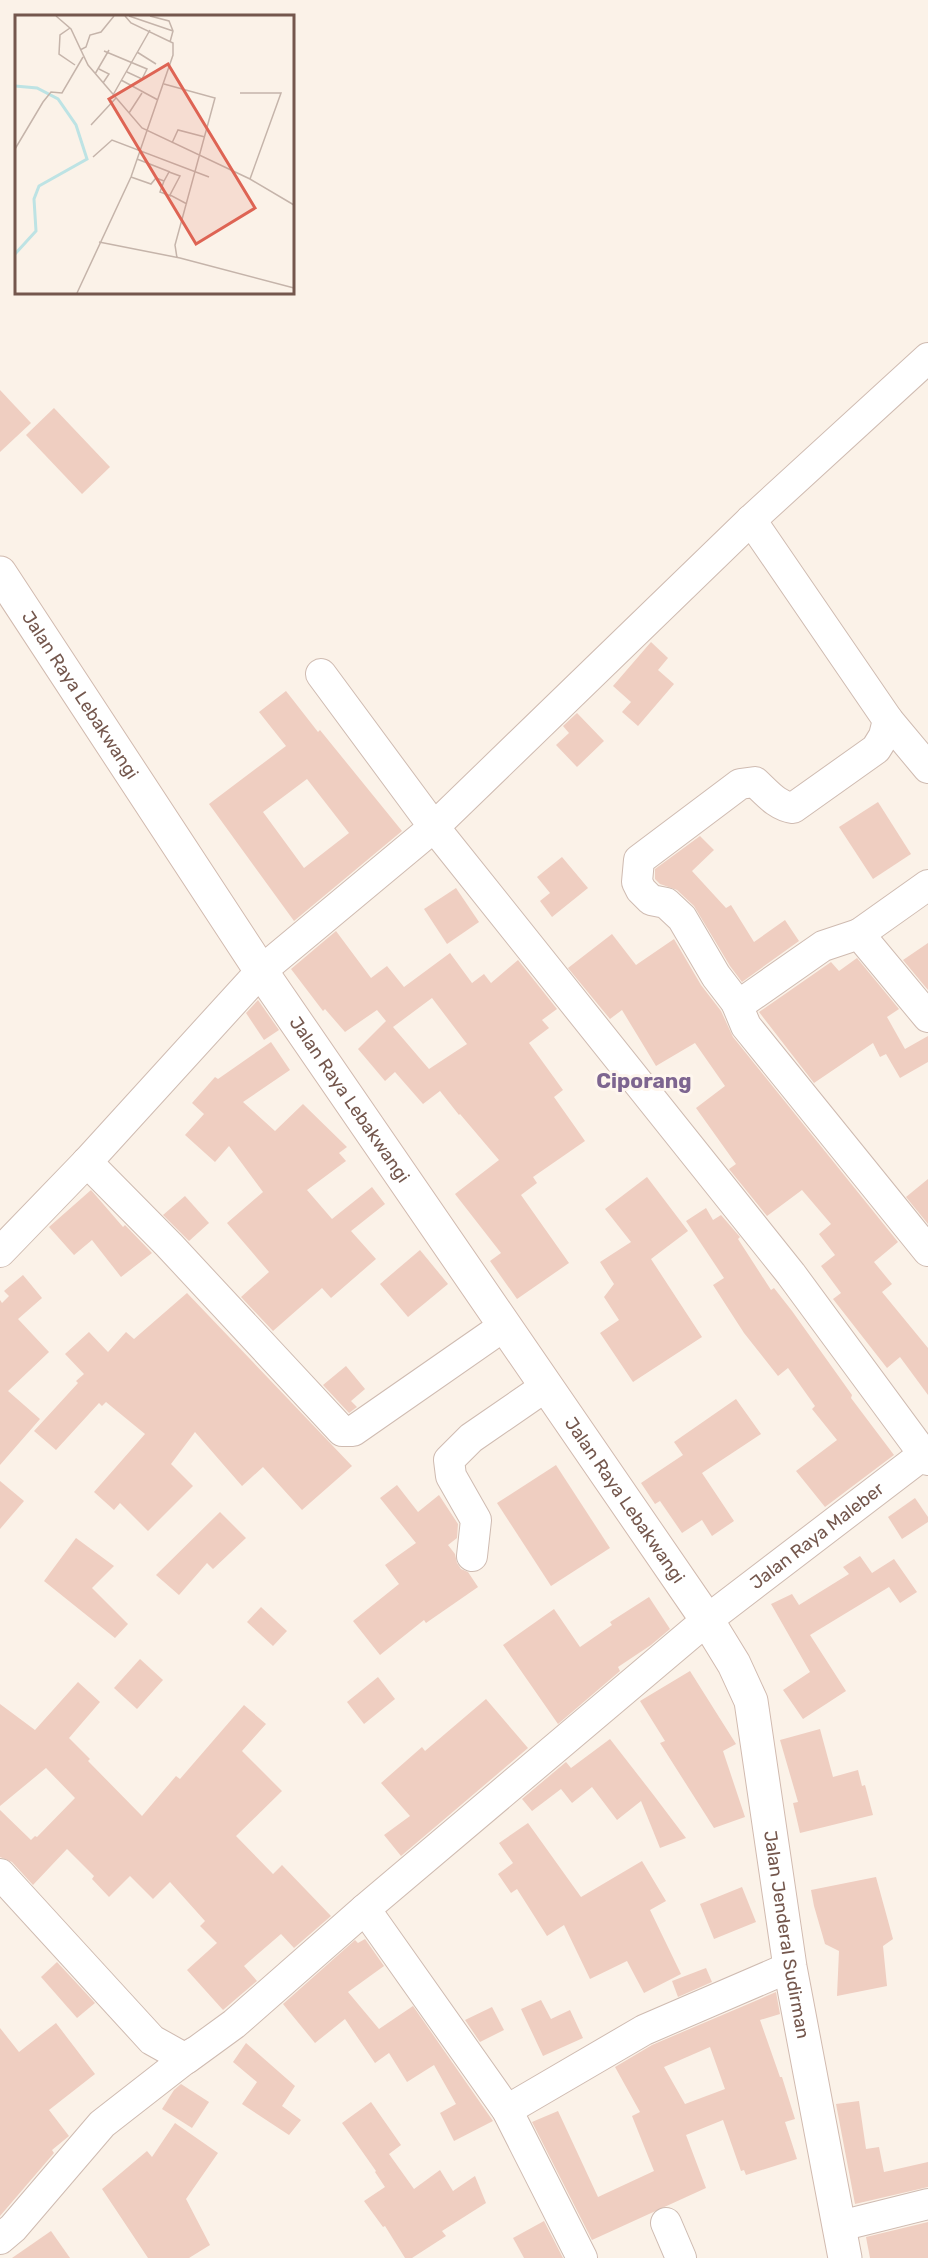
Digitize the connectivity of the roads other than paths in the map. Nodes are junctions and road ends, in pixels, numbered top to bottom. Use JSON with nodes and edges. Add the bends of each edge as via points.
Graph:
{"nodes":[{"id":1,"x":928,"y":358,"type":"edge"},
{"id":2,"x":751,"y":520,"type":"junction"},
{"id":3,"x":0,"y":573,"type":"edge"},
{"id":4,"x":321,"y":674,"type":"dead end"},
{"id":5,"x":888,"y":720,"type":"junction"},
{"id":6,"x":928,"y":768,"type":"edge"},
{"id":7,"x":434,"y":827,"type":"junction"},
{"id":8,"x":928,"y":885,"type":"edge"},
{"id":9,"x":859,"y":934,"type":"junction"},
{"id":10,"x":261,"y":971,"type":"junction"},
{"id":11,"x":736,"y":1002,"type":"junction"},
{"id":12,"x":928,"y":1017,"type":"edge"},
{"id":13,"x":87,"y":1162,"type":"junction"},
{"id":14,"x":928,"y":1251,"type":"edge"},
{"id":15,"x":0,"y":1252,"type":"edge"},
{"id":16,"x":504,"y":1326,"type":"junction"},
{"id":17,"x":545,"y":1387,"type":"junction"},
{"id":18,"x":927,"y":1455,"type":"edge"},
{"id":19,"x":472,"y":1556,"type":"dead end"},
{"id":20,"x":706,"y":1620,"type":"junction"},
{"id":21,"x":0,"y":1874,"type":"edge"},
{"id":22,"x":365,"y":1909,"type":"junction"},
{"id":23,"x":790,"y":1967,"type":"junction"},
{"id":24,"x":193,"y":2053,"type":"junction"},
{"id":25,"x":507,"y":2110,"type":"junction"},
{"id":26,"x":928,"y":2204,"type":"edge"},
{"id":27,"x":666,"y":2223,"type":"dead end"},
{"id":28,"x":840,"y":2226,"type":"junction"},
{"id":29,"x":0,"y":2239,"type":"edge"},
{"id":30,"x":582,"y":2258,"type":"edge"},
{"id":31,"x":681,"y":2258,"type":"edge"},
{"id":32,"x":845,"y":2258,"type":"edge"}],
"edges":[{"from":1,"to":2,"type":"street"},
{"from":2,"to":5,"type":"street"},
{"from":2,"to":7,"type":"street"},
{"from":3,"to":10,"type":"main road","name":"Jalan Raya Lebakwangi"},
{"from":4,"to":7,"type":"street"},
{"from":5,"to":6,"type":"street"},
{"from":5,"to":11,"type":"street","via":[[876,749],[793,808],[777,802],[755,782],[740,784],[639,860],[637,882],[641,890],[651,900],[666,903],[682,918]]},
{"from":7,"to":10,"type":"street"},
{"from":7,"to":18,"type":"street","via":[[791,1274]]},
{"from":8,"to":9,"type":"street"},
{"from":9,"to":11,"type":"street","via":[[823,946],[740,1005]]},
{"from":9,"to":12,"type":"street"},
{"from":10,"to":13,"type":"street"},
{"from":10,"to":16,"type":"main road","name":"Jalan Raya Lebakwangi"},
{"from":11,"to":14,"type":"street","via":[[746,1026]]},
{"from":13,"to":15,"type":"street"},
{"from":13,"to":16,"type":"street","via":[[342,1431],[353,1431]]},
{"from":16,"to":17,"type":"main road","name":"Jalan Raya Lebakwangi"},
{"from":17,"to":19,"type":"street","via":[[471,1438],[449,1460],[451,1476],[476,1520]]},
{"from":17,"to":20,"type":"main road","name":"Jalan Raya Lebakwangi"},
{"from":18,"to":20,"type":"street","name":"Jalan Raya Maleber"},
{"from":20,"to":22,"type":"street","name":"Jalan Raya Maleber"},
{"from":20,"to":23,"type":"main road","name":"Jalan Jenderal Sudirman","via":[[734,1664],[751,1701]]},
{"from":21,"to":24,"type":"street","via":[[152,2040],[186,2059]]},
{"from":22,"to":24,"type":"street","name":"Jalan Raya Maleber","via":[[234,2024]]},
{"from":22,"to":25,"type":"street"},
{"from":23,"to":25,"type":"street","via":[[644,2030]]},
{"from":23,"to":28,"type":"main road","name":"Jalan Jenderal Sudirman"},
{"from":24,"to":29,"type":"street","name":"Jalan Raya Maleber","via":[[102,2124]]},
{"from":25,"to":30,"type":"street"},
{"from":26,"to":28,"type":"street"},
{"from":27,"to":31,"type":"street"},
{"from":28,"to":32,"type":"main road","name":"Jalan Jenderal Sudirman"}]}
